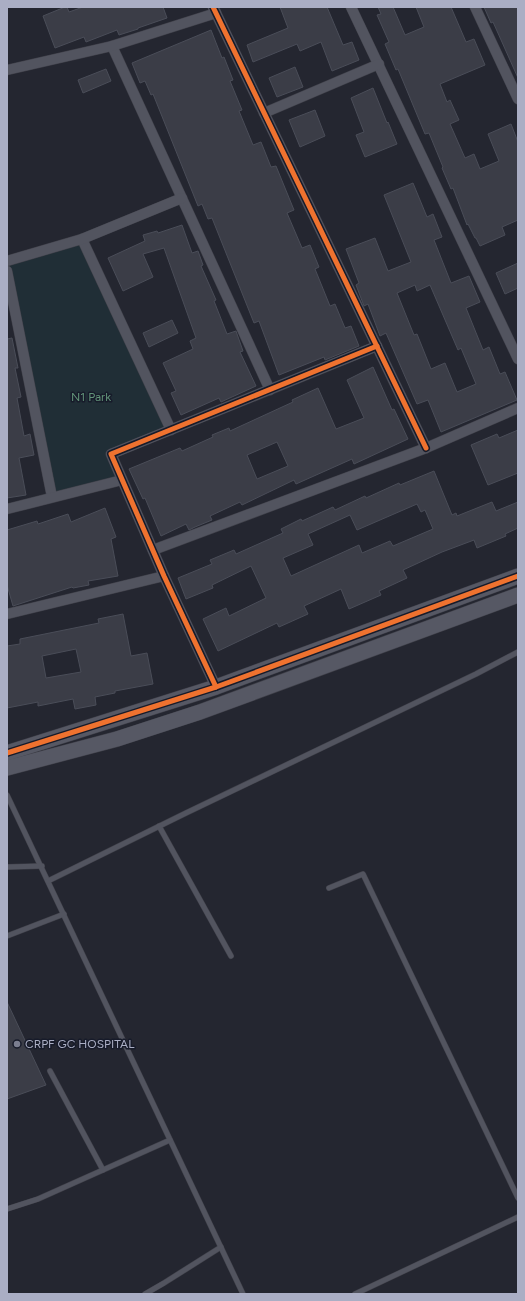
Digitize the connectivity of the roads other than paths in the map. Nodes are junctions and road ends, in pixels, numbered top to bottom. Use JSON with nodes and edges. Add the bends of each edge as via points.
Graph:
{"nodes":[{"id":1,"x":351,"y":7,"type":"edge"},
{"id":2,"x":475,"y":7,"type":"edge"},
{"id":3,"x":215,"y":10,"type":"edge"},
{"id":4,"x":112,"y":46,"type":"junction"},
{"id":5,"x":379,"y":64,"type":"junction"},
{"id":6,"x":7,"y":70,"type":"edge"},
{"id":7,"x":518,"y":98,"type":"edge"},
{"id":8,"x":264,"y":112,"type":"junction"},
{"id":9,"x":182,"y":198,"type":"junction"},
{"id":10,"x":82,"y":239,"type":"junction"},
{"id":11,"x":7,"y":261,"type":"edge"},
{"id":12,"x":7,"y":271,"type":"edge"},
{"id":13,"x":377,"y":346,"type":"junction"},
{"id":14,"x":518,"y":359,"type":"edge"},
{"id":15,"x":270,"y":390,"type":"junction"},
{"id":16,"x":518,"y":408,"type":"edge"},
{"id":17,"x":171,"y":430,"type":"junction"},
{"id":18,"x":426,"y":448,"type":"junction"},
{"id":19,"x":122,"y":480,"type":"junction"},
{"id":20,"x":52,"y":497,"type":"junction"},
{"id":21,"x":7,"y":509,"type":"edge"},
{"id":22,"x":154,"y":550,"type":"junction"},
{"id":23,"x":164,"y":576,"type":"junction"},
{"id":24,"x":518,"y":576,"type":"edge"},
{"id":25,"x":518,"y":595,"type":"edge"},
{"id":26,"x":7,"y":614,"type":"edge"},
{"id":27,"x":518,"y":652,"type":"edge"},
{"id":28,"x":216,"y":687,"type":"junction"},
{"id":29,"x":7,"y":753,"type":"edge"},
{"id":30,"x":7,"y":768,"type":"edge"},
{"id":31,"x":7,"y":795,"type":"edge"},
{"id":32,"x":159,"y":826,"type":"junction"},
{"id":33,"x":42,"y":866,"type":"junction"},
{"id":34,"x":7,"y":867,"type":"edge"},
{"id":35,"x":48,"y":881,"type":"junction"},
{"id":36,"x":329,"y":888,"type":"dead end"},
{"id":37,"x":64,"y":914,"type":"junction"},
{"id":38,"x":7,"y":936,"type":"edge"},
{"id":39,"x":231,"y":956,"type":"dead end"},
{"id":40,"x":50,"y":1072,"type":"dead end"},
{"id":41,"x":170,"y":1140,"type":"junction"},
{"id":42,"x":103,"y":1170,"type":"junction"},
{"id":43,"x":518,"y":1198,"type":"edge"},
{"id":44,"x":7,"y":1209,"type":"edge"},
{"id":45,"x":518,"y":1217,"type":"edge"},
{"id":46,"x":221,"y":1247,"type":"junction"},
{"id":47,"x":145,"y":1294,"type":"edge"},
{"id":48,"x":243,"y":1294,"type":"edge"},
{"id":49,"x":355,"y":1294,"type":"edge"}],
"edges":[{"from":1,"to":5,"type":"street"},
{"from":2,"to":7,"type":"street"},
{"from":3,"to":4,"type":"street"},
{"from":3,"to":8,"type":"street"},
{"from":4,"to":6,"type":"street"},
{"from":4,"to":9,"type":"street"},
{"from":5,"to":8,"type":"street"},
{"from":5,"to":14,"type":"street"},
{"from":8,"to":13,"type":"street"},
{"from":9,"to":10,"type":"street"},
{"from":9,"to":15,"type":"street"},
{"from":10,"to":11,"type":"street"},
{"from":10,"to":17,"type":"street"},
{"from":12,"to":20,"type":"street"},
{"from":13,"to":15,"type":"street"},
{"from":13,"to":18,"type":"street"},
{"from":15,"to":17,"type":"street"},
{"from":16,"to":18,"type":"street"},
{"from":17,"to":19,"type":"street","via":[[111,454]]},
{"from":18,"to":22,"type":"street"},
{"from":19,"to":20,"type":"street"},
{"from":19,"to":22,"type":"street"},
{"from":20,"to":21,"type":"street"},
{"from":22,"to":23,"type":"street"},
{"from":23,"to":26,"type":"street"},
{"from":23,"to":28,"type":"street"},
{"from":24,"to":28,"type":"street"},
{"from":25,"to":30,"type":"street","via":[[200,712],[117,739]]},
{"from":27,"to":32,"type":"lane"},
{"from":28,"to":29,"type":"street"},
{"from":31,"to":33,"type":"lane"},
{"from":32,"to":35,"type":"lane"},
{"from":32,"to":39,"type":"lane"},
{"from":33,"to":34,"type":"lane"},
{"from":33,"to":35,"type":"lane"},
{"from":35,"to":37,"type":"lane"},
{"from":36,"to":43,"type":"lane","via":[[363,874]]},
{"from":37,"to":38,"type":"lane"},
{"from":37,"to":41,"type":"lane"},
{"from":40,"to":42,"type":"lane"},
{"from":41,"to":42,"type":"lane"},
{"from":41,"to":46,"type":"lane"},
{"from":42,"to":44,"type":"lane","via":[[38,1199]]},
{"from":45,"to":49,"type":"lane"},
{"from":46,"to":47,"type":"lane"},
{"from":46,"to":48,"type":"lane"}]}
